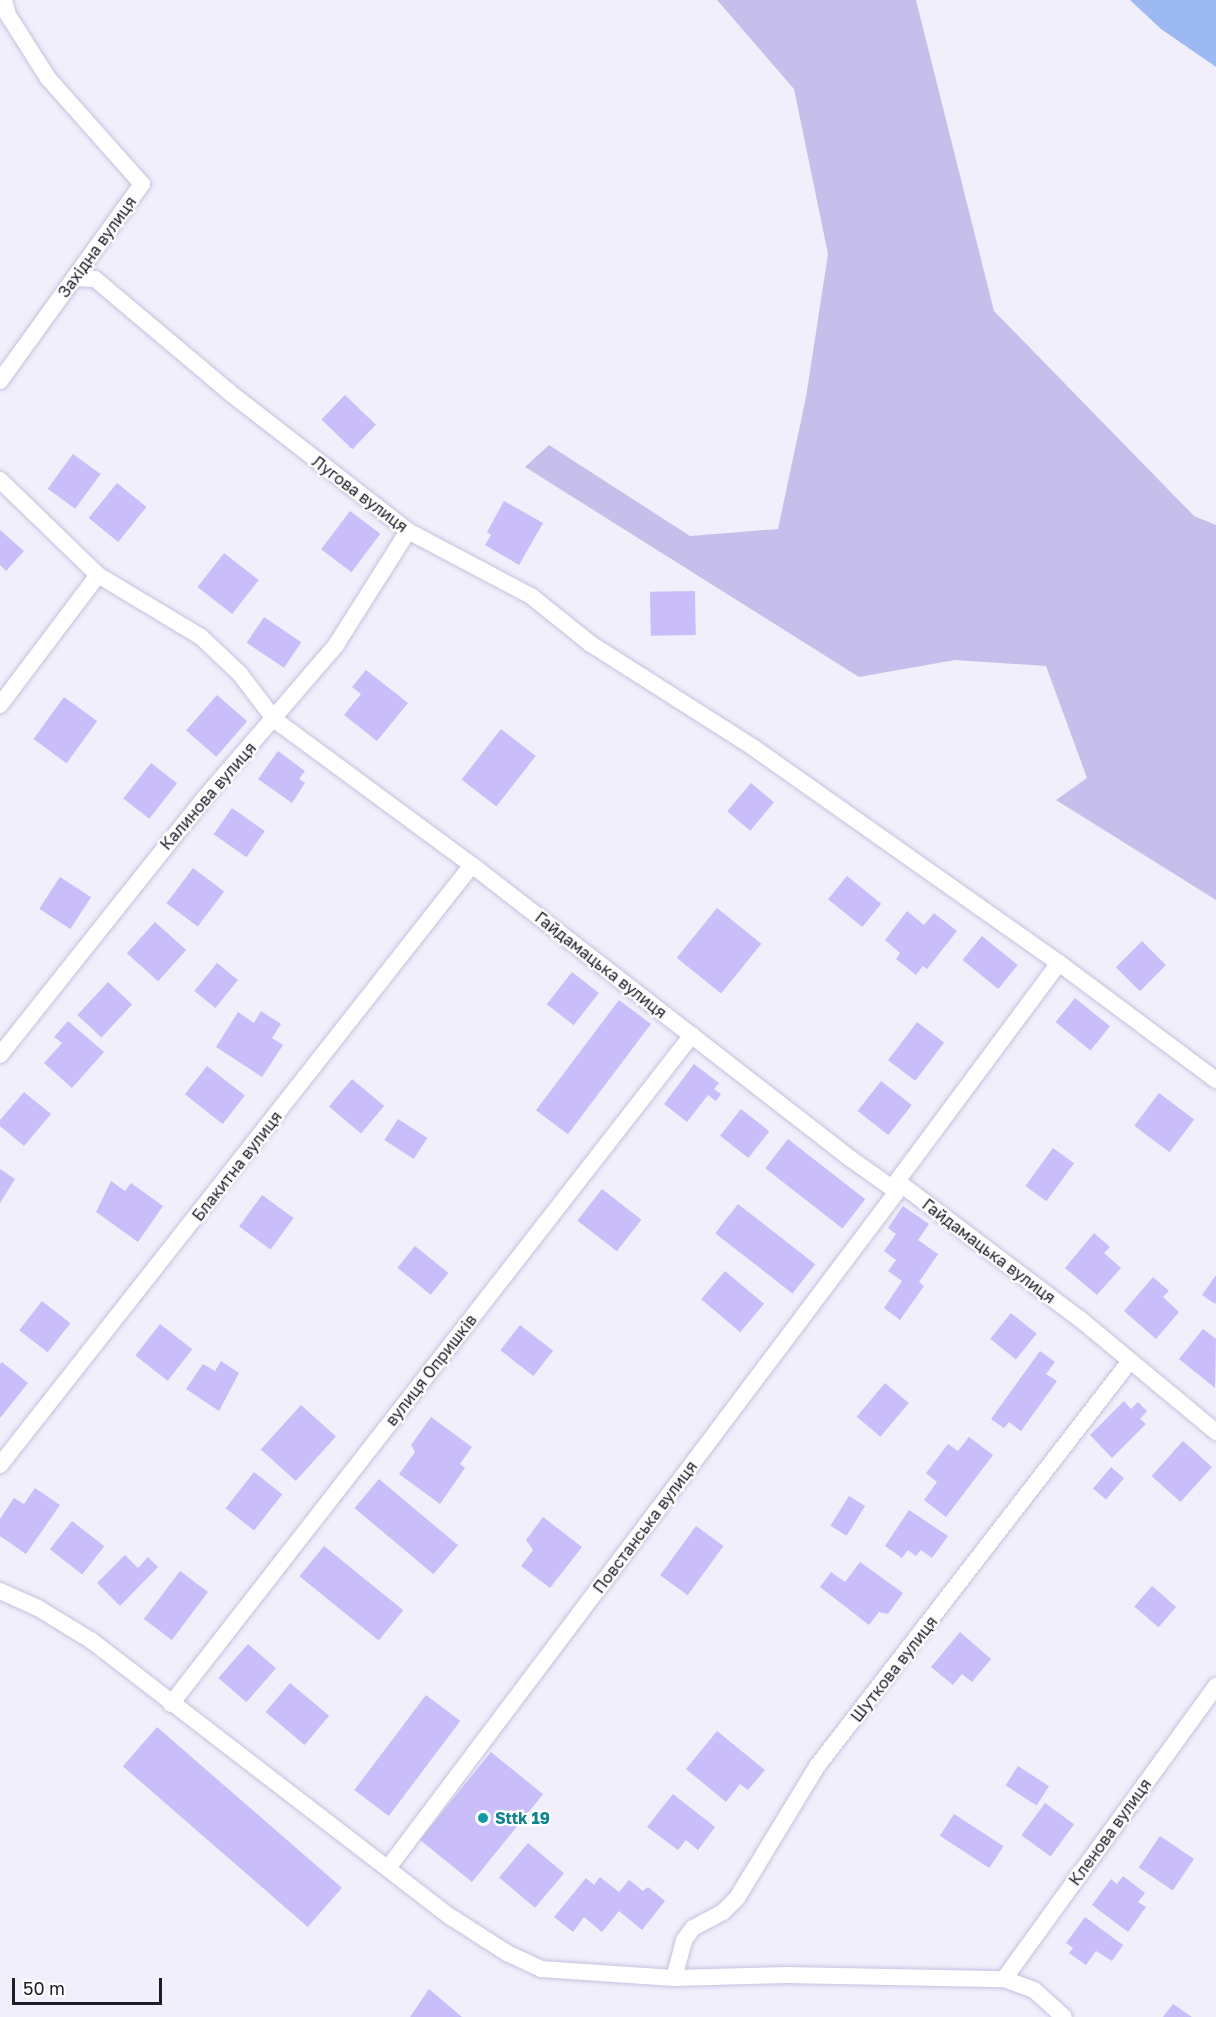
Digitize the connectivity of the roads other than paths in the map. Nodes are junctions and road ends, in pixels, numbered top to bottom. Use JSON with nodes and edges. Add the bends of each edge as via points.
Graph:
{"nodes":[{"id":1,"x":4,"y":0,"type":"edge"},
{"id":2,"x":74,"y":278,"type":"junction"},
{"id":3,"x":0,"y":381,"type":"edge"},
{"id":4,"x":0,"y":480,"type":"edge"},
{"id":5,"x":408,"y":531,"type":"junction"},
{"id":6,"x":98,"y":575,"type":"junction"},
{"id":7,"x":0,"y":705,"type":"edge"},
{"id":8,"x":275,"y":720,"type":"junction"},
{"id":9,"x":472,"y":866,"type":"junction"},
{"id":10,"x":1059,"y":963,"type":"junction"},
{"id":11,"x":692,"y":1035,"type":"junction"},
{"id":12,"x":0,"y":1055,"type":"edge"},
{"id":13,"x":1216,"y":1080,"type":"edge"},
{"id":14,"x":897,"y":1187,"type":"junction"},
{"id":15,"x":1130,"y":1361,"type":"junction"},
{"id":16,"x":1216,"y":1432,"type":"edge"},
{"id":17,"x":0,"y":1465,"type":"edge"},
{"id":18,"x":0,"y":1591,"type":"edge"},
{"id":19,"x":1216,"y":1686,"type":"edge"},
{"id":20,"x":171,"y":1704,"type":"junction"},
{"id":21,"x":388,"y":1868,"type":"junction"},
{"id":22,"x":674,"y":1978,"type":"junction"},
{"id":23,"x":1004,"y":1979,"type":"junction"},
{"id":24,"x":1064,"y":2017,"type":"edge"}],
"edges":[{"from":1,"to":2,"type":"street","name":"Західна вулиця","via":[[8,15],[48,78],[142,184]]},
{"from":2,"to":3,"type":"street","name":"Західна вулиця"},
{"from":2,"to":5,"type":"street","name":"Лугова вулиця","via":[[95,279],[229,392]]},
{"from":4,"to":6,"type":"street","name":"Гайдамацька вулиця"},
{"from":5,"to":8,"type":"street","name":"Калинова вулиця","via":[[336,645]]},
{"from":5,"to":10,"type":"street","name":"Лугова вулиця","via":[[531,596],[591,644],[754,748]]},
{"from":6,"to":7,"type":"street"},
{"from":6,"to":8,"type":"street","name":"Гайдамацька вулиця","via":[[201,637],[240,674]]},
{"from":8,"to":9,"type":"street","name":"Гайдамацька вулиця"},
{"from":8,"to":12,"type":"street","name":"Калинова вулиця","via":[[202,801]]},
{"from":9,"to":11,"type":"street","name":"Гайдамацька вулиця"},
{"from":9,"to":17,"type":"street","name":"Блакитна вулиця"},
{"from":10,"to":13,"type":"street","name":"Лугова вулиця"},
{"from":10,"to":14,"type":"street","name":"Повстанська вулиця"},
{"from":11,"to":14,"type":"street","name":"Гайдамацька вулиця"},
{"from":11,"to":20,"type":"street","name":"вулиця Опришків"},
{"from":14,"to":15,"type":"street","name":"Гайдамацька вулиця"},
{"from":14,"to":21,"type":"street","name":"Повстанська вулиця"},
{"from":15,"to":16,"type":"street","name":"Гайдамацька вулиця"},
{"from":15,"to":22,"type":"street","name":"Шуткова вулиця","via":[[818,1765],[737,1898],[723,1912],[693,1928],[684,1940]]},
{"from":18,"to":20,"type":"street","via":[[38,1608],[92,1641]]},
{"from":19,"to":23,"type":"street","name":"Кленова вулиця"},
{"from":20,"to":21,"type":"street"},
{"from":21,"to":22,"type":"street","via":[[451,1917],[507,1953],[541,1969]]},
{"from":22,"to":23,"type":"street","via":[[786,1975]]},
{"from":23,"to":24,"type":"street","via":[[1034,1990]]}]}
